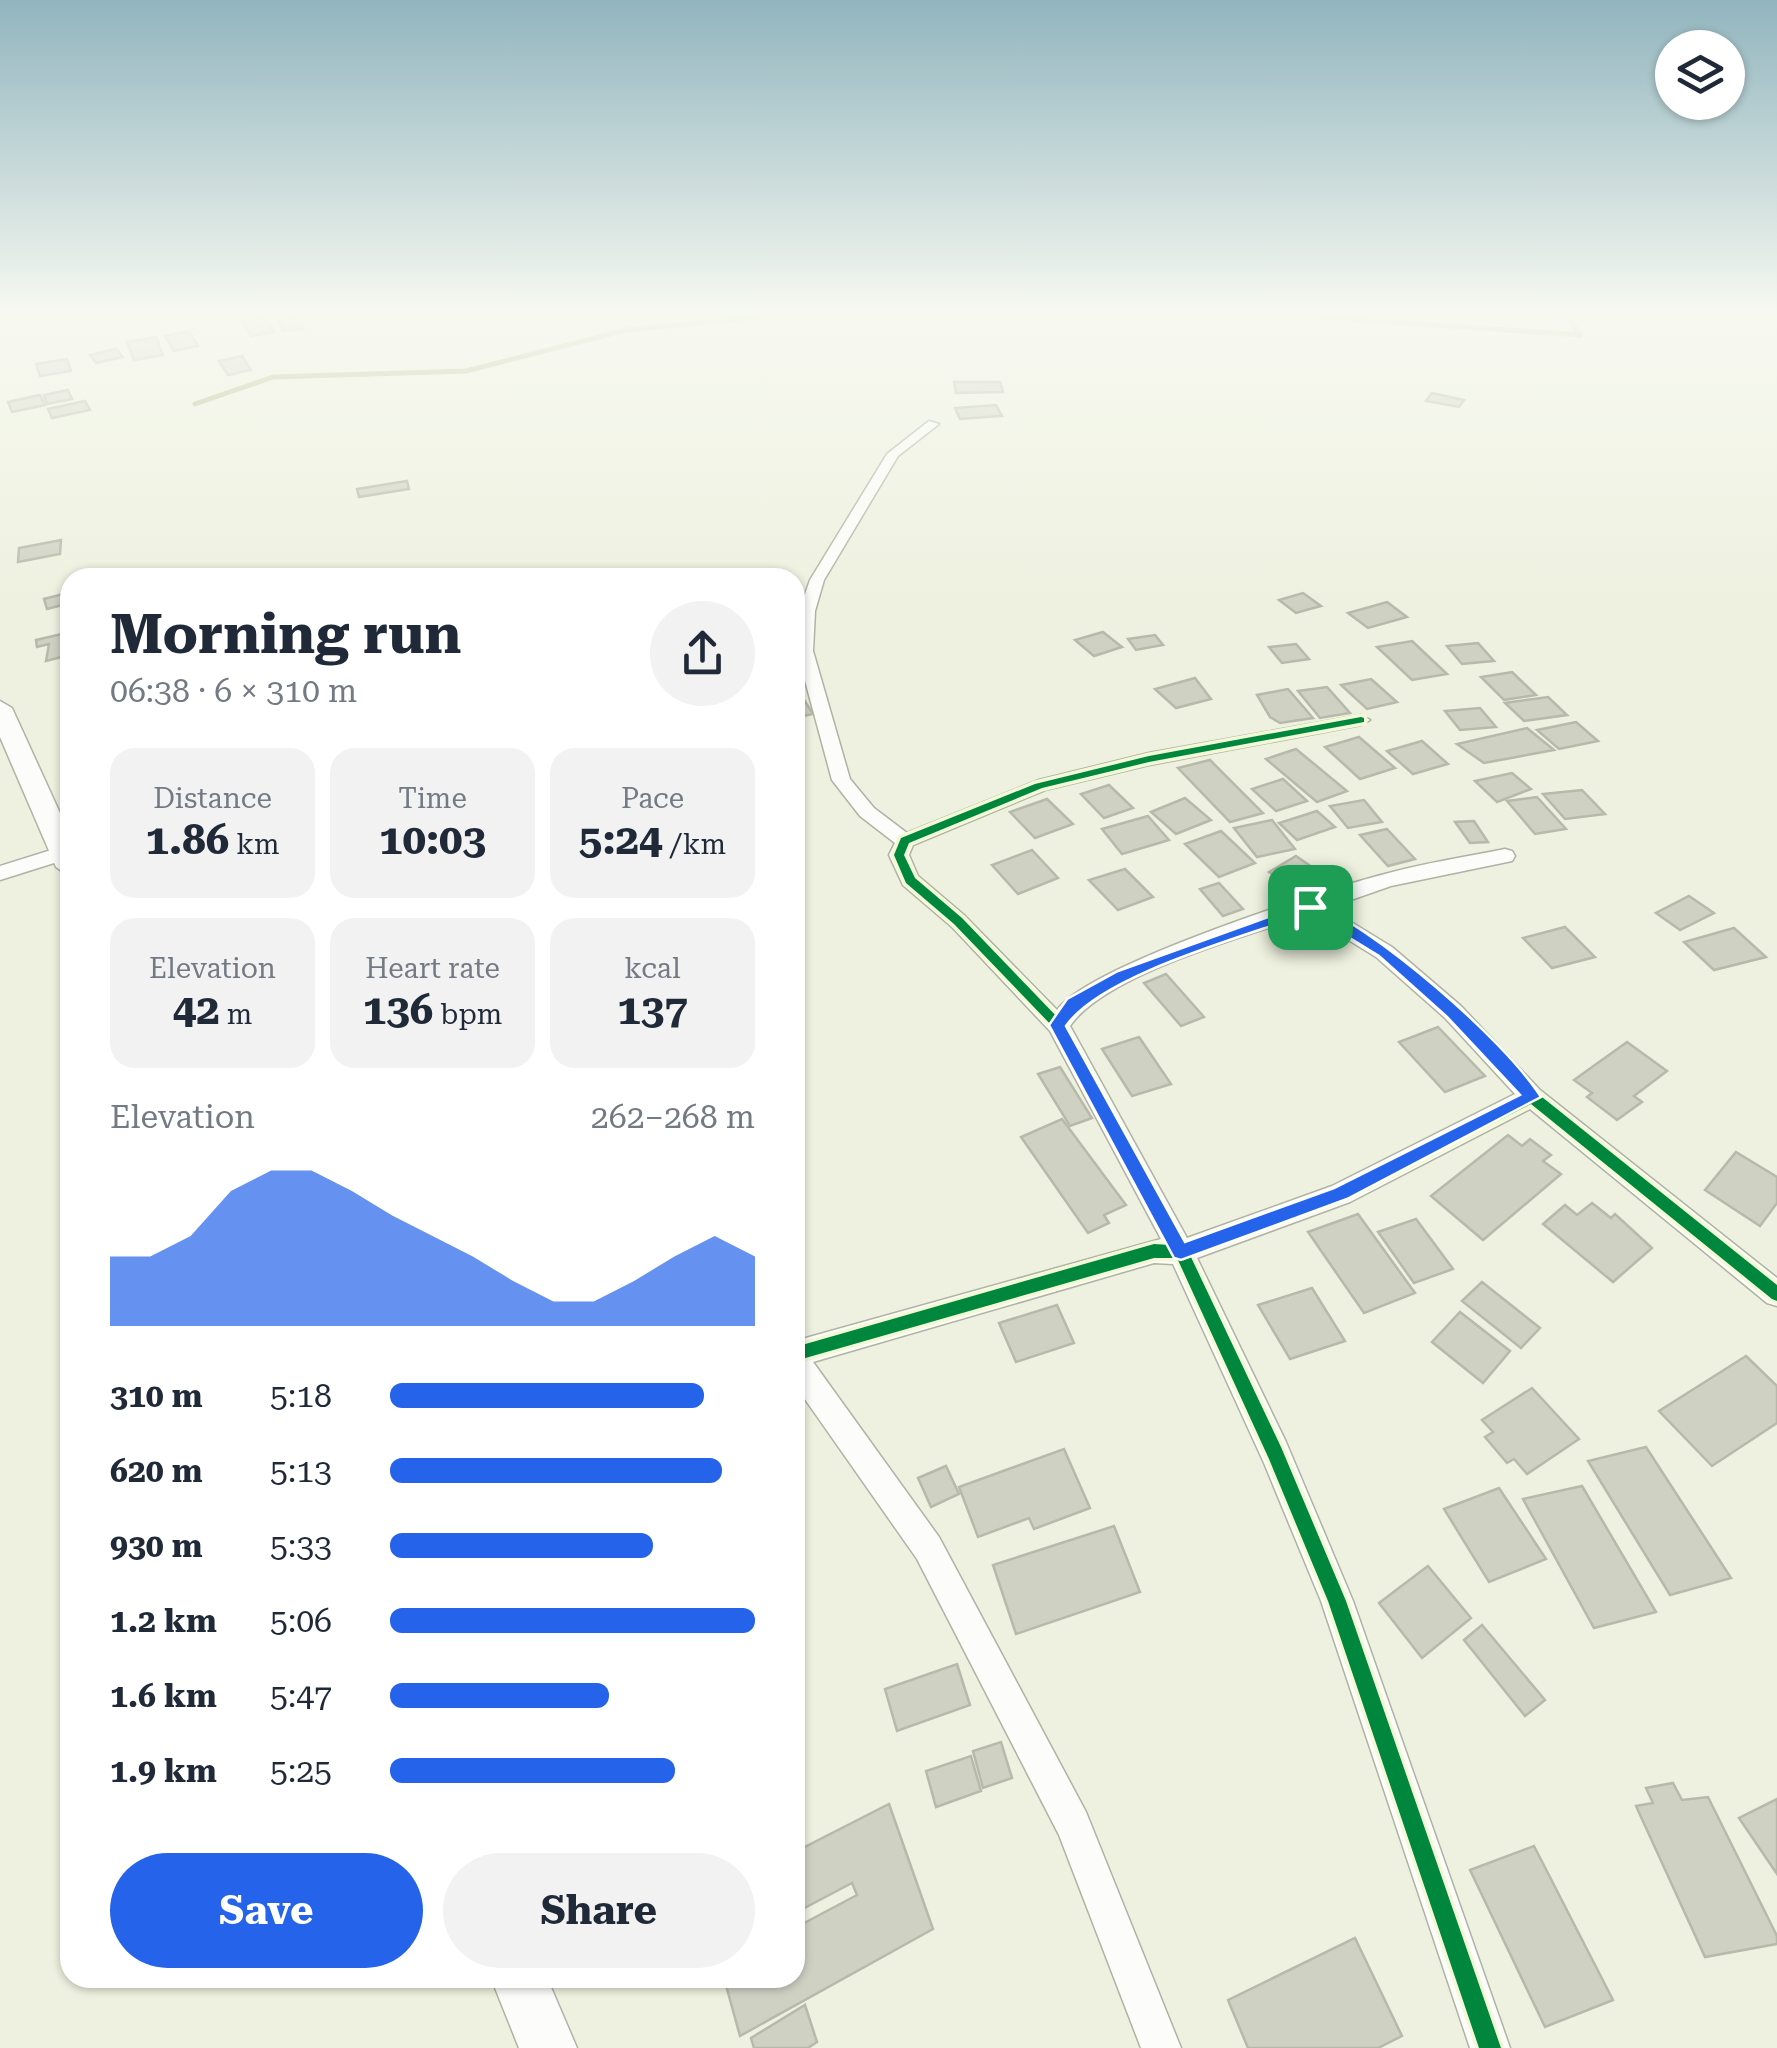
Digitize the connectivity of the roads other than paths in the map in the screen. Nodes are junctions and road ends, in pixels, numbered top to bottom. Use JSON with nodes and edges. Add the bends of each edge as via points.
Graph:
{"nodes":[{"id":1,"x":933,"y":424,"type":"dead end"},
{"id":2,"x":0,"y":708,"type":"edge"},
{"id":3,"x":1361,"y":720,"type":"dead end"},
{"id":4,"x":905,"y":841,"type":"junction"},
{"id":5,"x":60,"y":844,"type":"edge"},
{"id":6,"x":1504,"y":856,"type":"dead end"},
{"id":7,"x":60,"y":861,"type":"edge"},
{"id":8,"x":0,"y":873,"type":"edge"},
{"id":9,"x":1310,"y":907,"type":"junction"},
{"id":10,"x":1058,"y":1025,"type":"junction"},
{"id":11,"x":1532,"y":1097,"type":"junction"},
{"id":12,"x":1181,"y":1252,"type":"junction"},
{"id":13,"x":1777,"y":1294,"type":"edge"},
{"id":14,"x":805,"y":1354,"type":"edge"},
{"id":15,"x":805,"y":1371,"type":"edge"},
{"id":16,"x":523,"y":1988,"type":"edge"},
{"id":17,"x":548,"y":2048,"type":"edge"},
{"id":18,"x":1161,"y":2048,"type":"edge"},
{"id":19,"x":1490,"y":2048,"type":"edge"}],
"edges":[{"from":1,"to":4,"type":"street","via":[[893,454],[818,580],[807,611],[805,651],[841,780],[867,812]]},
{"from":2,"to":5,"type":"main road"},
{"from":3,"to":4,"type":"street","via":[[1039,786]]},
{"from":4,"to":10,"type":"street","via":[[899,855],[910,880]]},
{"from":6,"to":9,"type":"street","via":[[1388,880]]},
{"from":7,"to":8,"type":"street"},
{"from":9,"to":10,"type":"street","via":[[1124,975],[1073,1004]]},
{"from":9,"to":11,"type":"street","via":[[1384,952],[1453,1012]]},
{"from":10,"to":12,"type":"street"},
{"from":11,"to":12,"type":"street","via":[[1340,1194]]},
{"from":11,"to":13,"type":"street"},
{"from":12,"to":14,"type":"street","via":[[1154,1251]]},
{"from":12,"to":19,"type":"street","via":[[1337,1601]]},
{"from":15,"to":18,"type":"street","via":[[928,1548],[1073,1825]]},
{"from":16,"to":17,"type":"main road"}]}
